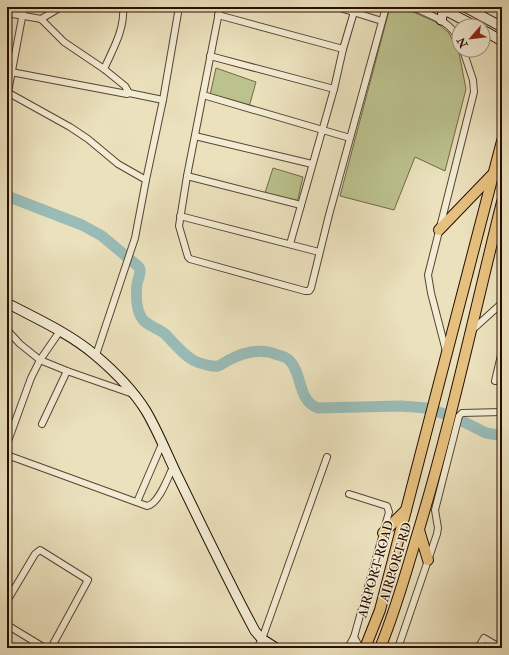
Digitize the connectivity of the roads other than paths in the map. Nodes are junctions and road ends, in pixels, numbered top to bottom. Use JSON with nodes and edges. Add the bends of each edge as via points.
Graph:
{"nodes":[{"id":1,"x":24,"y":7,"type":"edge"},
{"id":2,"x":61,"y":7,"type":"edge"},
{"id":3,"x":123,"y":7,"type":"edge"},
{"id":4,"x":180,"y":7,"type":"edge"},
{"id":5,"x":220,"y":7,"type":"edge"},
{"id":6,"x":336,"y":7,"type":"edge"},
{"id":7,"x":386,"y":7,"type":"edge"},
{"id":8,"x":413,"y":7,"type":"edge"},
{"id":9,"x":465,"y":7,"type":"edge"},
{"id":10,"x":442,"y":8,"type":"edge"},
{"id":11,"x":354,"y":12,"type":"junction"},
{"id":12,"x":7,"y":13,"type":"edge"},
{"id":13,"x":218,"y":15,"type":"junction"},
{"id":14,"x":22,"y":16,"type":"junction"},
{"id":15,"x":460,"y":18,"type":"edge"},
{"id":16,"x":41,"y":19,"type":"junction"},
{"id":17,"x":441,"y":20,"type":"junction"},
{"id":18,"x":382,"y":21,"type":"junction"},
{"id":19,"x":502,"y":27,"type":"edge"},
{"id":20,"x":451,"y":28,"type":"edge"},
{"id":21,"x":491,"y":35,"type":"edge"},
{"id":22,"x":502,"y":41,"type":"edge"},
{"id":23,"x":343,"y":49,"type":"junction"},
{"id":24,"x":210,"y":56,"type":"junction"},
{"id":25,"x":466,"y":58,"type":"edge"},
{"id":26,"x":104,"y":69,"type":"junction"},
{"id":27,"x":11,"y":72,"type":"junction"},
{"id":28,"x":334,"y":89,"type":"junction"},
{"id":29,"x":8,"y":92,"type":"edge"},
{"id":30,"x":129,"y":93,"type":"junction"},
{"id":31,"x":203,"y":95,"type":"junction"},
{"id":32,"x":163,"y":100,"type":"junction"},
{"id":33,"x":322,"y":130,"type":"junction"},
{"id":34,"x":195,"y":136,"type":"junction"},
{"id":35,"x":350,"y":138,"type":"junction"},
{"id":36,"x":502,"y":141,"type":"edge"},
{"id":37,"x":312,"y":164,"type":"junction"},
{"id":38,"x":492,"y":174,"type":"junction"},
{"id":39,"x":187,"y":176,"type":"junction"},
{"id":40,"x":146,"y":180,"type":"junction"},
{"id":41,"x":502,"y":202,"type":"edge"},
{"id":42,"x":301,"y":206,"type":"junction"},
{"id":43,"x":180,"y":216,"type":"junction"},
{"id":44,"x":439,"y":230,"type":"junction"},
{"id":45,"x":290,"y":244,"type":"junction"},
{"id":46,"x":320,"y":252,"type":"junction"},
{"id":47,"x":7,"y":303,"type":"edge"},
{"id":48,"x":502,"y":303,"type":"edge"},
{"id":49,"x":7,"y":330,"type":"edge"},
{"id":50,"x":60,"y":331,"type":"junction"},
{"id":51,"x":470,"y":333,"type":"junction"},
{"id":52,"x":502,"y":351,"type":"edge"},
{"id":53,"x":447,"y":353,"type":"junction"},
{"id":54,"x":96,"y":355,"type":"junction"},
{"id":55,"x":40,"y":360,"type":"junction"},
{"id":56,"x":67,"y":371,"type":"junction"},
{"id":57,"x":495,"y":381,"type":"dead end"},
{"id":58,"x":134,"y":394,"type":"junction"},
{"id":59,"x":502,"y":412,"type":"edge"},
{"id":60,"x":42,"y":424,"type":"dead end"},
{"id":61,"x":7,"y":444,"type":"edge"},
{"id":62,"x":162,"y":444,"type":"junction"},
{"id":63,"x":7,"y":455,"type":"edge"},
{"id":64,"x":327,"y":458,"type":"dead end"},
{"id":65,"x":173,"y":467,"type":"junction"},
{"id":66,"x":349,"y":494,"type":"dead end"},
{"id":67,"x":137,"y":502,"type":"junction"},
{"id":68,"x":406,"y":510,"type":"junction"},
{"id":69,"x":419,"y":530,"type":"junction"},
{"id":70,"x":383,"y":532,"type":"junction"},
{"id":71,"x":428,"y":560,"type":"junction"},
{"id":72,"x":7,"y":601,"type":"edge"},
{"id":73,"x":7,"y":625,"type":"edge"},
{"id":74,"x":354,"y":637,"type":"junction"},
{"id":75,"x":262,"y":639,"type":"junction"},
{"id":76,"x":45,"y":648,"type":"edge"},
{"id":77,"x":51,"y":648,"type":"edge"},
{"id":78,"x":257,"y":648,"type":"edge"},
{"id":79,"x":276,"y":648,"type":"edge"},
{"id":80,"x":348,"y":648,"type":"edge"},
{"id":81,"x":360,"y":648,"type":"edge"},
{"id":82,"x":365,"y":648,"type":"edge"},
{"id":83,"x":380,"y":648,"type":"edge"},
{"id":84,"x":398,"y":648,"type":"edge"},
{"id":85,"x":478,"y":648,"type":"edge"},
{"id":86,"x":501,"y":648,"type":"edge"}],
"edges":[{"from":1,"to":14,"type":"street"},
{"from":2,"to":16,"type":"street"},
{"from":3,"to":26,"type":"street","via":[[120,33]]},
{"from":4,"to":32,"type":"street"},
{"from":5,"to":13,"type":"street"},
{"from":6,"to":11,"type":"street"},
{"from":7,"to":18,"type":"street"},
{"from":8,"to":17,"type":"street"},
{"from":9,"to":19,"type":"street"},
{"from":10,"to":15,"type":"street"},
{"from":10,"to":17,"type":"street"},
{"from":11,"to":18,"type":"street"},
{"from":11,"to":23,"type":"street"},
{"from":12,"to":14,"type":"street"},
{"from":13,"to":23,"type":"street"},
{"from":13,"to":24,"type":"street"},
{"from":14,"to":16,"type":"street"},
{"from":14,"to":27,"type":"street"},
{"from":16,"to":26,"type":"street","via":[[64,42]]},
{"from":17,"to":20,"type":"street"},
{"from":18,"to":35,"type":"street"},
{"from":21,"to":22,"type":"street"},
{"from":23,"to":28,"type":"street"},
{"from":24,"to":28,"type":"street"},
{"from":24,"to":31,"type":"street"},
{"from":25,"to":44,"type":"street","via":[[474,80],[474,92]]},
{"from":26,"to":30,"type":"street"},
{"from":27,"to":29,"type":"street"},
{"from":27,"to":30,"type":"street"},
{"from":28,"to":33,"type":"street"},
{"from":29,"to":40,"type":"street","via":[[70,127],[118,164]]},
{"from":30,"to":32,"type":"street"},
{"from":31,"to":33,"type":"street"},
{"from":31,"to":34,"type":"street"},
{"from":32,"to":40,"type":"street"},
{"from":33,"to":35,"type":"street"},
{"from":33,"to":37,"type":"street"},
{"from":34,"to":37,"type":"street"},
{"from":34,"to":39,"type":"street"},
{"from":35,"to":46,"type":"street"},
{"from":36,"to":38,"type":"main road","name":"AIRPORT ROAD"},
{"from":37,"to":42,"type":"street"},
{"from":38,"to":44,"type":"main road"},
{"from":38,"to":53,"type":"main road","name":"AIRPORT ROAD"},
{"from":39,"to":42,"type":"street"},
{"from":39,"to":43,"type":"street"},
{"from":40,"to":54,"type":"street","via":[[135,238]]},
{"from":41,"to":51,"type":"main road","name":"AIRPORT RD"},
{"from":42,"to":45,"type":"street"},
{"from":43,"to":45,"type":"street"},
{"from":43,"to":46,"type":"street","via":[[180,231],[190,259],[305,291],[311,288]]},
{"from":44,"to":53,"type":"street","via":[[428,282]]},
{"from":45,"to":46,"type":"street"},
{"from":47,"to":50,"type":"street"},
{"from":48,"to":51,"type":"street"},
{"from":49,"to":55,"type":"street"},
{"from":50,"to":54,"type":"street"},
{"from":50,"to":55,"type":"street"},
{"from":51,"to":69,"type":"main road","name":"AIRPORT RD"},
{"from":52,"to":57,"type":"street"},
{"from":53,"to":68,"type":"main road","name":"AIRPORT ROAD"},
{"from":54,"to":58,"type":"street"},
{"from":55,"to":56,"type":"street"},
{"from":55,"to":61,"type":"street"},
{"from":56,"to":58,"type":"street"},
{"from":56,"to":60,"type":"street"},
{"from":58,"to":62,"type":"street"},
{"from":59,"to":71,"type":"street","via":[[462,413],[459,416],[437,502],[435,513],[438,530]]},
{"from":62,"to":65,"type":"street"},
{"from":62,"to":67,"type":"street"},
{"from":63,"to":67,"type":"street"},
{"from":64,"to":75,"type":"street"},
{"from":65,"to":67,"type":"street","via":[[154,503],[147,506]]},
{"from":65,"to":75,"type":"street","via":[[250,621]]},
{"from":66,"to":70,"type":"street","via":[[387,506],[389,512]]},
{"from":68,"to":70,"type":"main road"},
{"from":68,"to":82,"type":"main road","name":"AIRPORT ROAD","via":[[380,610]]},
{"from":69,"to":71,"type":"main road"},
{"from":69,"to":83,"type":"main road","name":"AIRPORT RD","via":[[395,610]]},
{"from":70,"to":74,"type":"street"},
{"from":71,"to":84,"type":"street"},
{"from":72,"to":77,"type":"street","via":[[35,554],[40,550],[88,580]]},
{"from":73,"to":76,"type":"street"},
{"from":74,"to":80,"type":"street"},
{"from":74,"to":81,"type":"street"},
{"from":75,"to":78,"type":"street"},
{"from":75,"to":79,"type":"street"},
{"from":85,"to":86,"type":"street","via":[[484,638]]}]}
